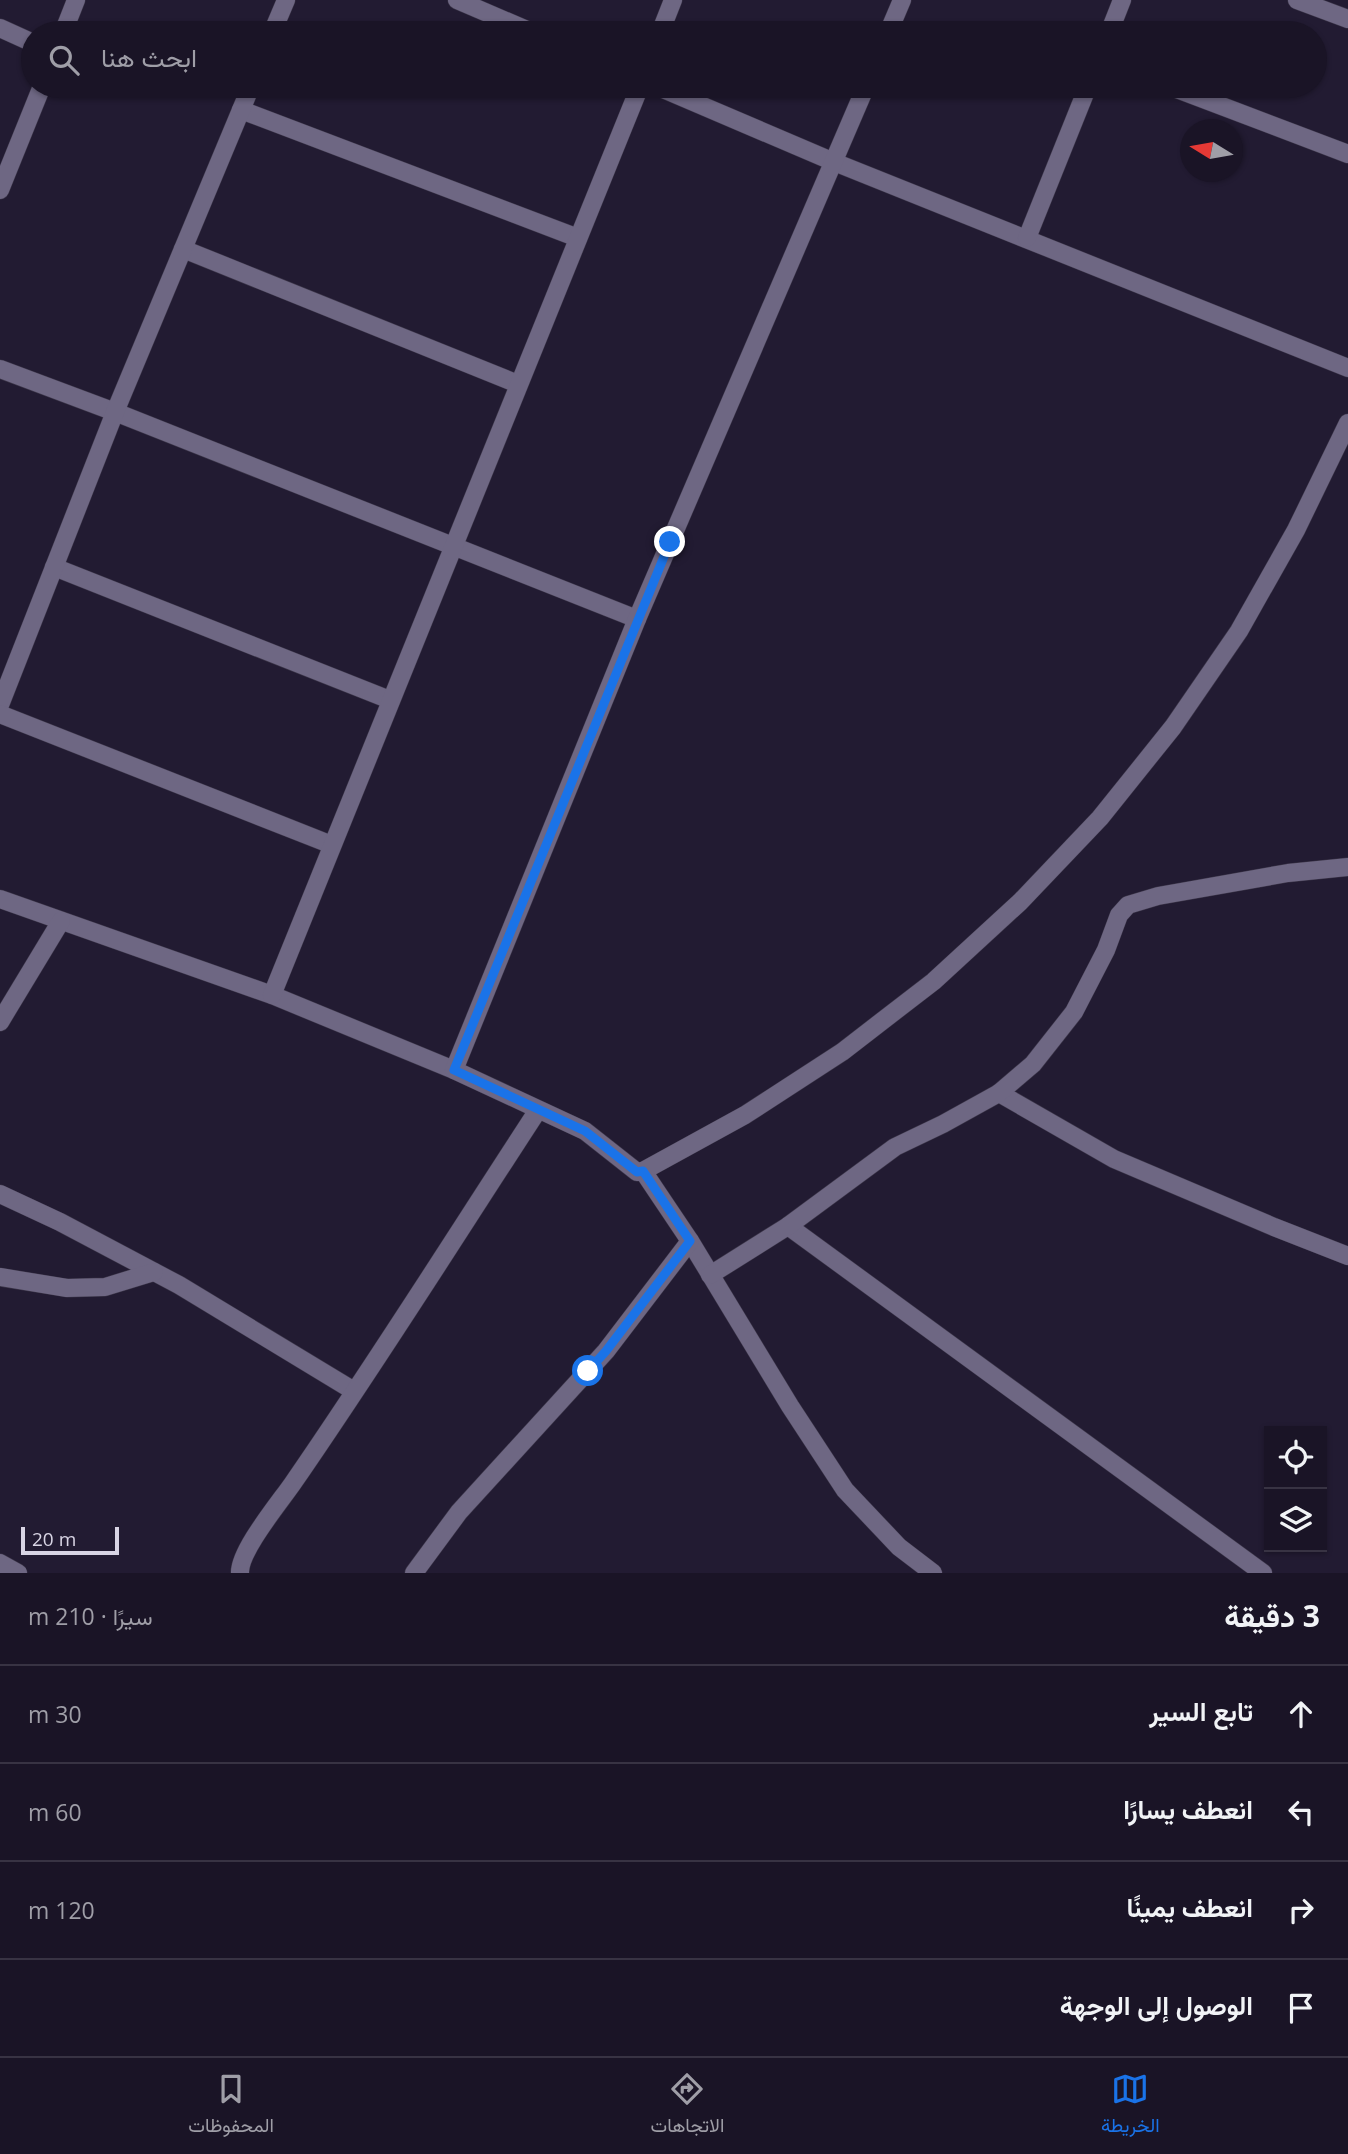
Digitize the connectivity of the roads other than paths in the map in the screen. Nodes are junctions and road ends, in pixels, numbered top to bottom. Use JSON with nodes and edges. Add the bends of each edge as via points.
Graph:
{"nodes":[{"id":1,"x":76,"y":0,"type":"edge"},
{"id":2,"x":286,"y":0,"type":"edge"},
{"id":3,"x":457,"y":0,"type":"edge"},
{"id":4,"x":673,"y":0,"type":"edge"},
{"id":5,"x":902,"y":0,"type":"edge"},
{"id":6,"x":1122,"y":0,"type":"edge"},
{"id":7,"x":1297,"y":0,"type":"edge"},
{"id":8,"x":1348,"y":19,"type":"edge"},
{"id":9,"x":68,"y":21,"type":"edge"},
{"id":10,"x":277,"y":21,"type":"edge"},
{"id":11,"x":506,"y":21,"type":"edge"},
{"id":12,"x":665,"y":21,"type":"edge"},
{"id":13,"x":893,"y":21,"type":"edge"},
{"id":14,"x":1114,"y":21,"type":"edge"},
{"id":15,"x":0,"y":28,"type":"edge"},
{"id":16,"x":21,"y":38,"type":"edge"},
{"id":17,"x":37,"y":98,"type":"edge"},
{"id":18,"x":246,"y":98,"type":"edge"},
{"id":19,"x":635,"y":98,"type":"edge"},
{"id":20,"x":684,"y":98,"type":"edge"},
{"id":21,"x":861,"y":98,"type":"edge"},
{"id":22,"x":1083,"y":98,"type":"edge"},
{"id":23,"x":1201,"y":98,"type":"edge"},
{"id":24,"x":241,"y":110,"type":"junction"},
{"id":25,"x":1348,"y":154,"type":"edge"},
{"id":26,"x":834,"y":162,"type":"junction"},
{"id":27,"x":0,"y":190,"type":"edge"},
{"id":28,"x":578,"y":238,"type":"junction"},
{"id":29,"x":1027,"y":239,"type":"junction"},
{"id":30,"x":183,"y":249,"type":"junction"},
{"id":31,"x":1348,"y":368,"type":"edge"},
{"id":32,"x":0,"y":369,"type":"edge"},
{"id":33,"x":518,"y":384,"type":"junction"},
{"id":34,"x":115,"y":412,"type":"junction"},
{"id":35,"x":1347,"y":420,"type":"edge"},
{"id":36,"x":453,"y":545,"type":"junction"},
{"id":37,"x":54,"y":567,"type":"junction"},
{"id":38,"x":637,"y":619,"type":"junction"},
{"id":39,"x":390,"y":700,"type":"junction"},
{"id":40,"x":0,"y":705,"type":"edge"},
{"id":41,"x":0,"y":714,"type":"edge"},
{"id":42,"x":332,"y":845,"type":"junction"},
{"id":43,"x":1348,"y":867,"type":"edge"},
{"id":44,"x":0,"y":899,"type":"edge"},
{"id":45,"x":61,"y":920,"type":"junction"},
{"id":46,"x":272,"y":995,"type":"junction"},
{"id":47,"x":0,"y":1022,"type":"edge"},
{"id":48,"x":454,"y":1070,"type":"junction"},
{"id":49,"x":999,"y":1093,"type":"junction"},
{"id":50,"x":538,"y":1110,"type":"junction"},
{"id":51,"x":643,"y":1171,"type":"junction"},
{"id":52,"x":0,"y":1194,"type":"edge"},
{"id":53,"x":788,"y":1226,"type":"junction"},
{"id":54,"x":690,"y":1241,"type":"junction"},
{"id":55,"x":1348,"y":1256,"type":"edge"},
{"id":56,"x":154,"y":1272,"type":"junction"},
{"id":57,"x":710,"y":1275,"type":"junction"},
{"id":58,"x":2,"y":1282,"type":"edge"},
{"id":59,"x":354,"y":1391,"type":"junction"},
{"id":60,"x":0,"y":1563,"type":"edge"},
{"id":61,"x":18,"y":1573,"type":"edge"},
{"id":62,"x":240,"y":1573,"type":"edge"},
{"id":63,"x":414,"y":1573,"type":"edge"},
{"id":64,"x":933,"y":1573,"type":"edge"},
{"id":65,"x":1263,"y":1573,"type":"edge"}],
"edges":[{"from":1,"to":9,"type":"street"},
{"from":2,"to":10,"type":"street"},
{"from":3,"to":11,"type":"street"},
{"from":4,"to":12,"type":"street"},
{"from":5,"to":13,"type":"street"},
{"from":6,"to":14,"type":"street"},
{"from":7,"to":8,"type":"street"},
{"from":15,"to":16,"type":"street"},
{"from":17,"to":27,"type":"street"},
{"from":18,"to":24,"type":"street"},
{"from":19,"to":28,"type":"street"},
{"from":20,"to":26,"type":"street"},
{"from":21,"to":26,"type":"street"},
{"from":22,"to":29,"type":"street"},
{"from":23,"to":25,"type":"street"},
{"from":24,"to":28,"type":"street"},
{"from":24,"to":30,"type":"street"},
{"from":26,"to":29,"type":"street"},
{"from":26,"to":38,"type":"street"},
{"from":28,"to":33,"type":"street"},
{"from":29,"to":31,"type":"street"},
{"from":30,"to":33,"type":"street"},
{"from":30,"to":34,"type":"street"},
{"from":32,"to":34,"type":"street"},
{"from":33,"to":36,"type":"street"},
{"from":34,"to":36,"type":"street"},
{"from":34,"to":37,"type":"street"},
{"from":35,"to":51,"type":"street","via":[[1296,530],[1238,631],[1173,727],[1100,818],[1029,893],[934,981],[842,1052],[745,1115]]},
{"from":36,"to":38,"type":"street"},
{"from":36,"to":39,"type":"street"},
{"from":37,"to":39,"type":"street"},
{"from":37,"to":40,"type":"street"},
{"from":38,"to":48,"type":"street"},
{"from":39,"to":42,"type":"street"},
{"from":41,"to":42,"type":"street"},
{"from":42,"to":46,"type":"street"},
{"from":43,"to":49,"type":"street","via":[[1288,873],[1128,905],[1119,915],[1074,1013],[1033,1064]]},
{"from":44,"to":45,"type":"street"},
{"from":45,"to":46,"type":"street"},
{"from":45,"to":47,"type":"street"},
{"from":46,"to":48,"type":"street"},
{"from":48,"to":50,"type":"street"},
{"from":49,"to":53,"type":"street","via":[[895,1147]]},
{"from":49,"to":55,"type":"street","via":[[1114,1160]]},
{"from":50,"to":51,"type":"street","via":[[585,1131],[637,1172]]},
{"from":50,"to":59,"type":"street"},
{"from":51,"to":54,"type":"street"},
{"from":52,"to":56,"type":"street"},
{"from":53,"to":57,"type":"street"},
{"from":53,"to":65,"type":"street"},
{"from":54,"to":57,"type":"street"},
{"from":54,"to":63,"type":"street","via":[[606,1351],[459,1512]]},
{"from":56,"to":58,"type":"street","via":[[105,1287],[67,1289]]},
{"from":56,"to":59,"type":"street"},
{"from":57,"to":64,"type":"street","via":[[845,1490],[899,1547]]},
{"from":59,"to":62,"type":"street","via":[[251,1544]]},
{"from":60,"to":61,"type":"street"}]}
